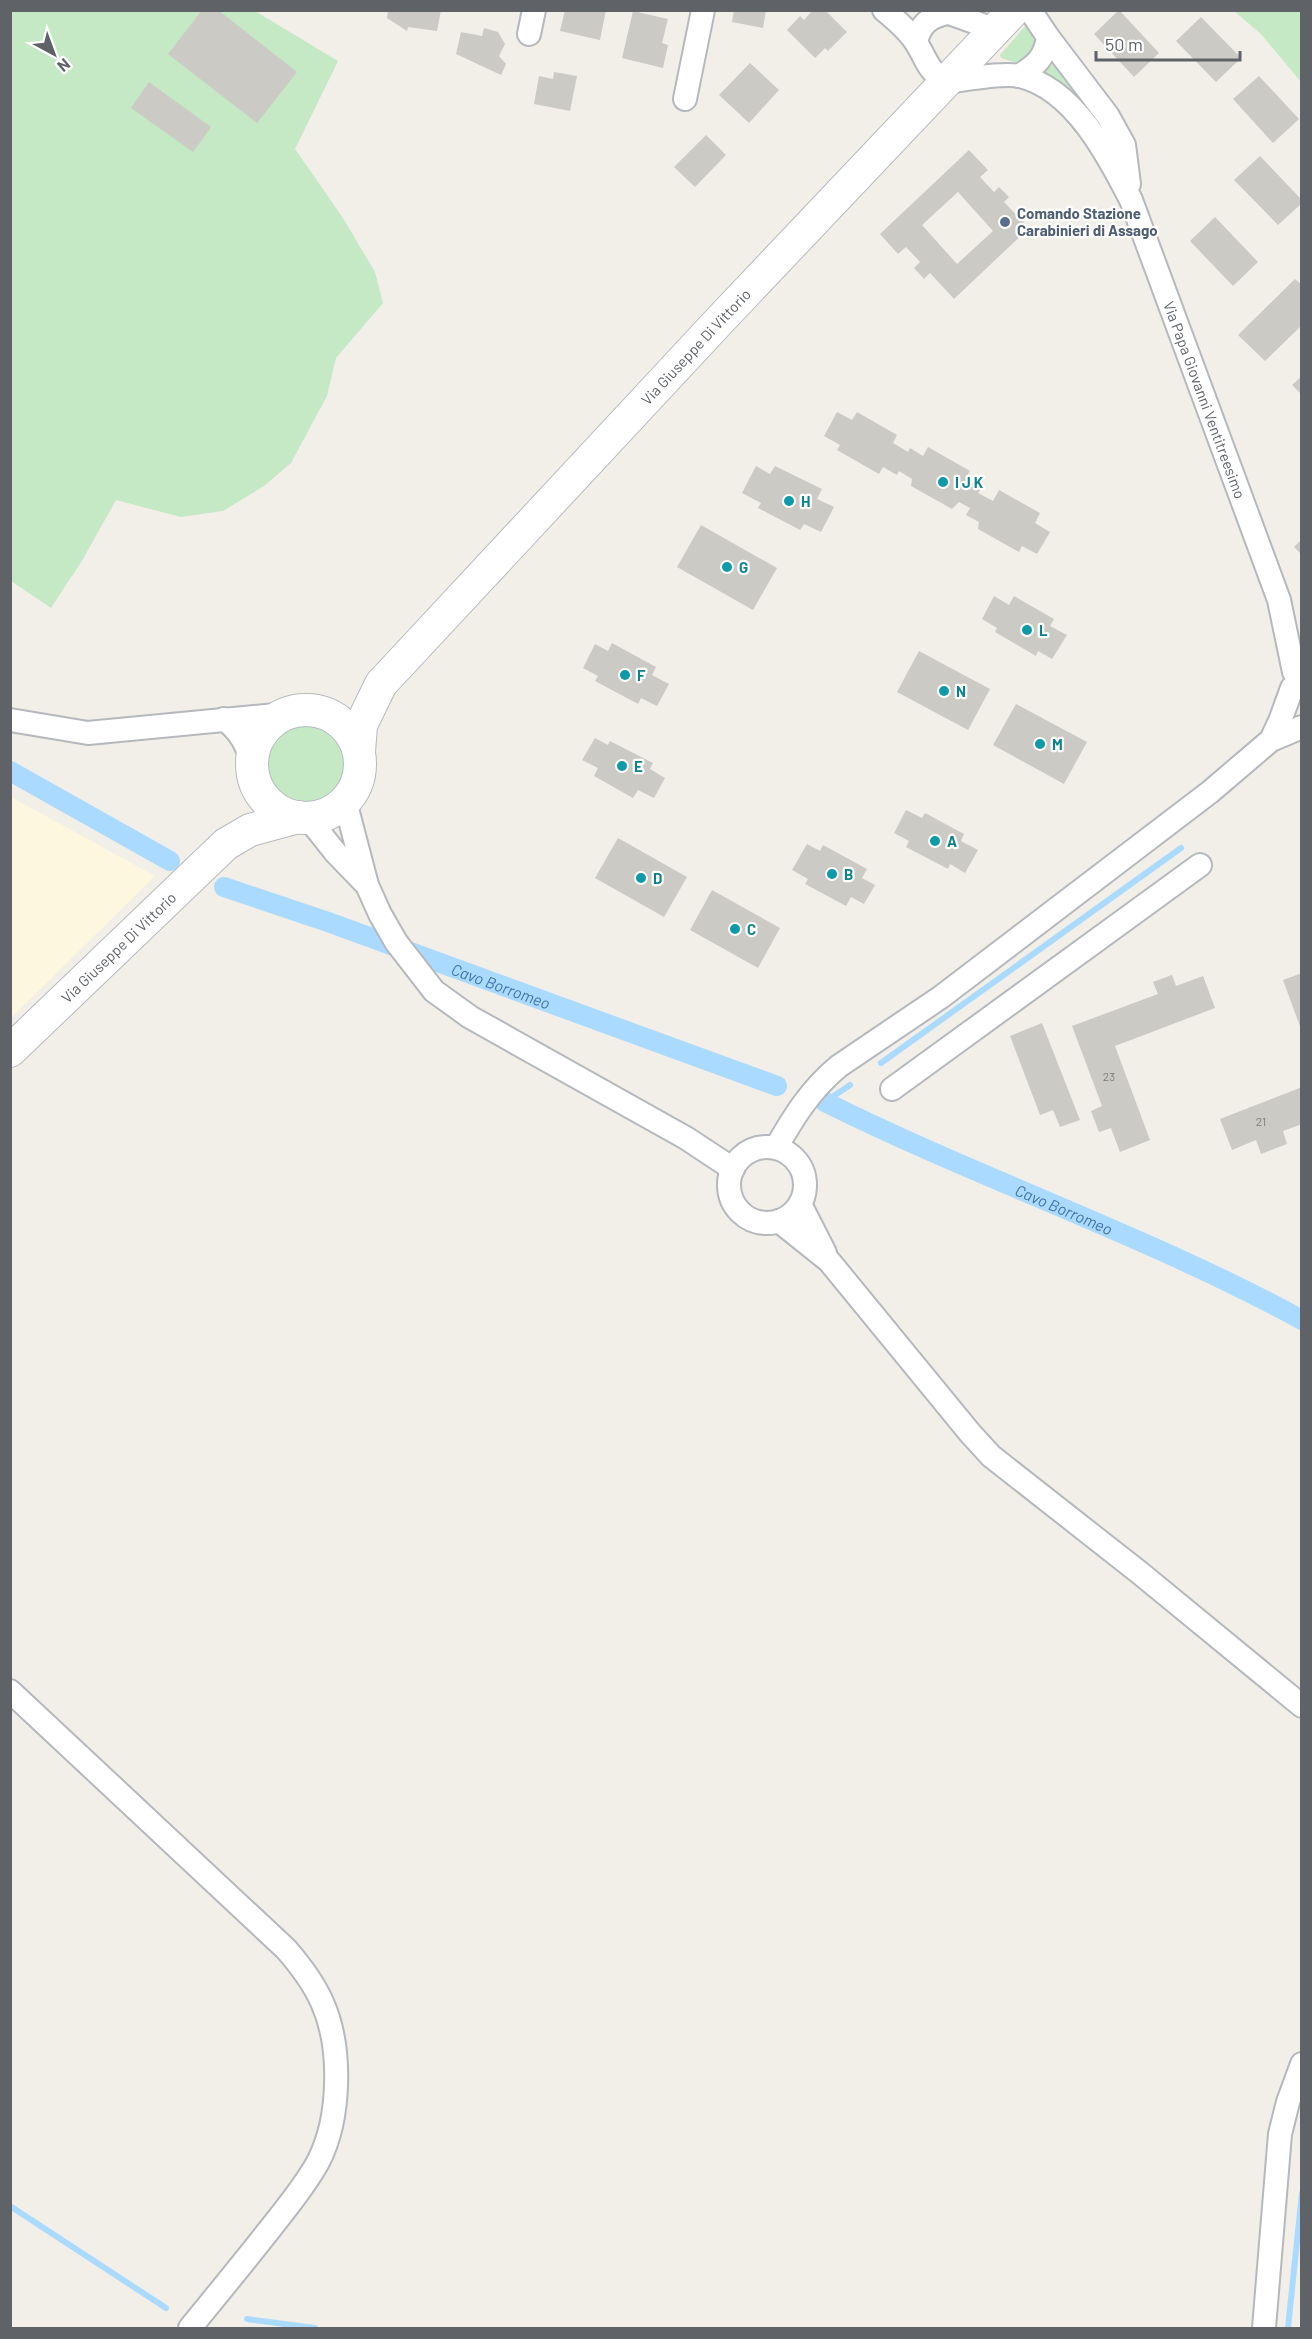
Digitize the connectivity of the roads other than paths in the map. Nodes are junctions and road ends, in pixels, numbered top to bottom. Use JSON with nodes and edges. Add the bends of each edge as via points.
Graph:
{"nodes":[{"id":1,"x":534,"y":10,"type":"edge"},
{"id":2,"x":703,"y":10,"type":"edge"},
{"id":3,"x":884,"y":10,"type":"edge"},
{"id":4,"x":1030,"y":10,"type":"edge"},
{"id":5,"x":944,"y":12,"type":"edge"},
{"id":6,"x":1007,"y":18,"type":"edge"},
{"id":7,"x":529,"y":34,"type":"dead end"},
{"id":8,"x":1048,"y":38,"type":"junction"},
{"id":9,"x":916,"y":41,"type":"junction"},
{"id":10,"x":1019,"y":76,"type":"junction"},
{"id":11,"x":946,"y":82,"type":"junction"},
{"id":12,"x":686,"y":99,"type":"dead end"},
{"id":13,"x":1131,"y":200,"type":"junction"},
{"id":14,"x":1279,"y":600,"type":"junction"},
{"id":15,"x":1302,"y":630,"type":"edge"},
{"id":16,"x":1296,"y":674,"type":"edge"},
{"id":17,"x":381,"y":684,"type":"junction"},
{"id":18,"x":1302,"y":710,"type":"edge"},
{"id":19,"x":300,"y":712,"type":"junction"},
{"id":20,"x":224,"y":719,"type":"junction"},
{"id":21,"x":10,"y":720,"type":"edge"},
{"id":22,"x":1302,"y":727,"type":"edge"},
{"id":23,"x":1271,"y":740,"type":"junction"},
{"id":24,"x":359,"y":752,"type":"junction"},
{"id":25,"x":253,"y":769,"type":"junction"},
{"id":26,"x":345,"y":801,"type":"junction"},
{"id":27,"x":303,"y":817,"type":"junction"},
{"id":28,"x":226,"y":844,"type":"junction"},
{"id":29,"x":1200,"y":865,"type":"dead end"},
{"id":30,"x":367,"y":885,"type":"junction"},
{"id":31,"x":10,"y":1051,"type":"edge"},
{"id":32,"x":892,"y":1089,"type":"dead end"},
{"id":33,"x":776,"y":1148,"type":"junction"},
{"id":34,"x":733,"y":1169,"type":"junction"},
{"id":35,"x":800,"y":1204,"type":"junction"},
{"id":36,"x":779,"y":1221,"type":"junction"},
{"id":37,"x":829,"y":1261,"type":"junction"},
{"id":38,"x":10,"y":1691,"type":"edge"},
{"id":39,"x":1302,"y":1706,"type":"edge"},
{"id":40,"x":1302,"y":2064,"type":"edge"},
{"id":41,"x":190,"y":2328,"type":"edge"},
{"id":42,"x":1264,"y":2328,"type":"edge"}],
"edges":[{"from":1,"to":7,"type":"street"},
{"from":2,"to":12,"type":"street"},
{"from":3,"to":9,"type":"street"},
{"from":4,"to":8,"type":"street","name":"Via Papa Giovanni Ventitreesimo"},
{"from":5,"to":6,"type":"street","via":[[985,26]]},
{"from":5,"to":9,"type":"street","via":[[925,22]]},
{"from":6,"to":11,"type":"main road","name":"Via Giuseppe Di Vittorio"},
{"from":8,"to":10,"type":"street","via":[[1044,56]]},
{"from":8,"to":13,"type":"street","name":"Via Papa Giovanni Ventitreesimo","via":[[1108,116],[1124,145]]},
{"from":9,"to":11,"type":"street","via":[[927,65]]},
{"from":10,"to":11,"type":"street","name":"Via Papa Giovanni Ventitreesimo"},
{"from":10,"to":13,"type":"street","name":"Via Papa Giovanni Ventitreesimo","via":[[1061,98],[1088,127]]},
{"from":11,"to":17,"type":"main road","name":"Via Giuseppe Di Vittorio"},
{"from":13,"to":14,"type":"street","name":"Via Papa Giovanni Ventitreesimo"},
{"from":14,"to":15,"type":"street","name":"Via Papa Giovanni Ventitreesimo"},
{"from":14,"to":16,"type":"street","name":"Via Papa Giovanni Ventitreesimo"},
{"from":16,"to":18,"type":"street","name":"Via Papa Giovanni Ventitreesimo","via":[[1294,698]]},
{"from":16,"to":23,"type":"street"},
{"from":17,"to":19,"type":"main road","name":"Via Giuseppe Di Vittorio","via":[[337,703]]},
{"from":17,"to":24,"type":"main road","name":"Via Giuseppe Di Vittorio","via":[[361,725]]},
{"from":19,"to":20,"type":"street"},
{"from":19,"to":24,"type":"main road","via":[[328,714],[343,724]]},
{"from":19,"to":25,"type":"main road","via":[[271,723],[261,734],[254,749]]},
{"from":20,"to":21,"type":"street","via":[[88,733]]},
{"from":20,"to":25,"type":"street","via":[[246,743]]},
{"from":22,"to":23,"type":"street"},
{"from":23,"to":33,"type":"street","via":[[1210,792],[941,997],[839,1066],[798,1110]]},
{"from":24,"to":26,"type":"main road","via":[[359,776]]},
{"from":25,"to":27,"type":"main road","via":[[266,800],[282,812]]},
{"from":25,"to":28,"type":"main road","via":[[243,813]]},
{"from":26,"to":27,"type":"main road","via":[[327,814]]},
{"from":26,"to":30,"type":"street"},
{"from":27,"to":28,"type":"main road","via":[[250,830]]},
{"from":27,"to":30,"type":"street"},
{"from":28,"to":31,"type":"main road","name":"Via Giuseppe Di Vittorio"},
{"from":29,"to":32,"type":"street"},
{"from":30,"to":34,"type":"street","via":[[396,942],[434,991],[470,1017],[686,1138]]},
{"from":33,"to":34,"type":"street","via":[[751,1151]]},
{"from":33,"to":35,"type":"street","via":[[787,1152],[802,1170],[805,1181]]},
{"from":34,"to":36,"type":"street","via":[[730,1194],[739,1210],[755,1221]]},
{"from":35,"to":36,"type":"street"},
{"from":35,"to":37,"type":"street"},
{"from":36,"to":37,"type":"street"},
{"from":37,"to":39,"type":"street","via":[[992,1456]]},
{"from":38,"to":41,"type":"street","via":[[286,1949],[322,2003],[332,2034],[338,2085],[332,2121],[319,2160],[299,2191]]},
{"from":40,"to":42,"type":"street","via":[[1281,2134]]}]}
